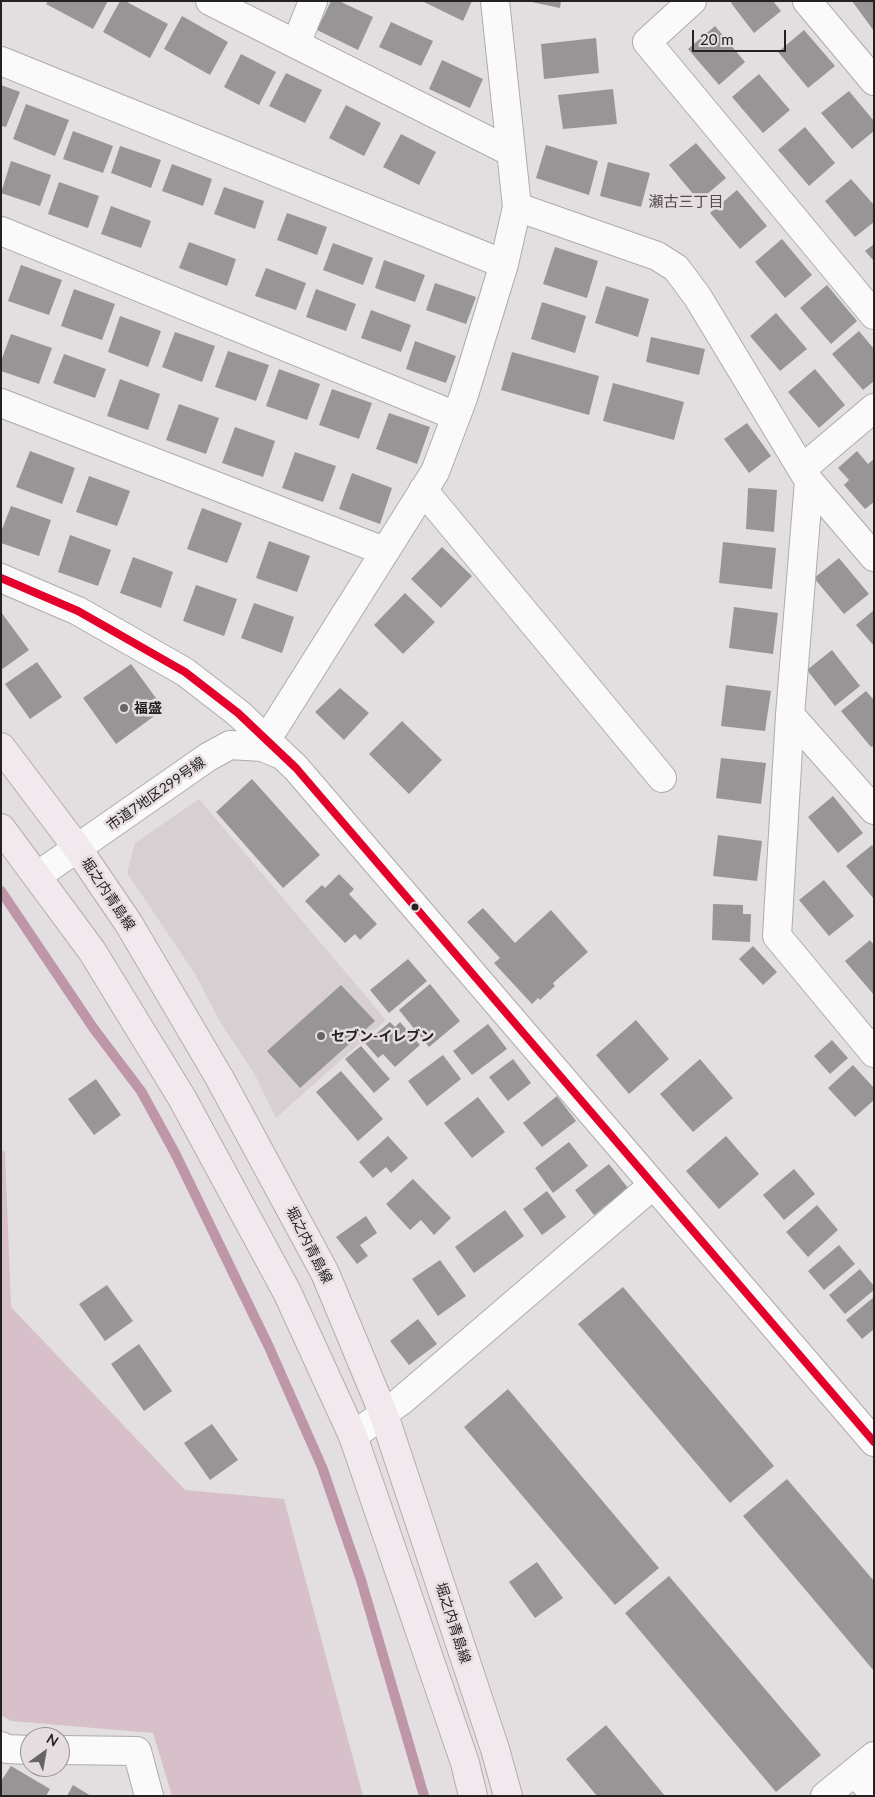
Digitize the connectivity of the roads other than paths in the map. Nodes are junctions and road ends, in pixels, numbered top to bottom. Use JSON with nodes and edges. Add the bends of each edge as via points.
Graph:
{"nodes":[{"id":1,"x":210,"y":1,"type":"edge"},
{"id":2,"x":313,"y":1,"type":"edge"},
{"id":3,"x":495,"y":1,"type":"edge"},
{"id":4,"x":692,"y":1,"type":"edge"},
{"id":5,"x":807,"y":1,"type":"edge"},
{"id":6,"x":296,"y":44,"type":"junction"},
{"id":7,"x":1,"y":61,"type":"edge"},
{"id":8,"x":874,"y":81,"type":"edge"},
{"id":9,"x":511,"y":152,"type":"junction"},
{"id":10,"x":517,"y":207,"type":"junction"},
{"id":11,"x":1,"y":231,"type":"edge"},
{"id":12,"x":504,"y":264,"type":"junction"},
{"id":13,"x":874,"y":315,"type":"edge"},
{"id":14,"x":1,"y":403,"type":"edge"},
{"id":15,"x":874,"y":408,"type":"edge"},
{"id":16,"x":456,"y":416,"type":"junction"},
{"id":17,"x":805,"y":475,"type":"junction"},
{"id":18,"x":423,"y":490,"type":"junction"},
{"id":19,"x":384,"y":552,"type":"junction"},
{"id":20,"x":874,"y":557,"type":"edge"},
{"id":21,"x":1,"y":578,"type":"edge"},
{"id":22,"x":790,"y":715,"type":"junction"},
{"id":23,"x":1,"y":747,"type":"edge"},
{"id":24,"x":270,"y":747,"type":"junction"},
{"id":25,"x":662,"y":778,"type":"dead end"},
{"id":26,"x":874,"y":810,"type":"edge"},
{"id":27,"x":1,"y":828,"type":"edge"},
{"id":28,"x":78,"y":849,"type":"junction"},
{"id":29,"x":38,"y":876,"type":"junction"},
{"id":30,"x":874,"y":1053,"type":"edge"},
{"id":31,"x":653,"y":1185,"type":"junction"},
{"id":32,"x":384,"y":1415,"type":"junction"},
{"id":33,"x":353,"y":1436,"type":"junction"},
{"id":34,"x":874,"y":1442,"type":"edge"},
{"id":35,"x":1,"y":1746,"type":"edge"},
{"id":36,"x":20,"y":1750,"type":"edge"},
{"id":37,"x":70,"y":1750,"type":"edge"},
{"id":38,"x":864,"y":1764,"type":"edge"},
{"id":39,"x":874,"y":1794,"type":"edge"},
{"id":40,"x":149,"y":1796,"type":"edge"},
{"id":41,"x":474,"y":1796,"type":"edge"},
{"id":42,"x":508,"y":1796,"type":"edge"},
{"id":43,"x":825,"y":1796,"type":"edge"}],
"edges":[{"from":1,"to":6,"type":"street"},
{"from":2,"to":6,"type":"street"},
{"from":3,"to":9,"type":"street"},
{"from":4,"to":13,"type":"street","via":[[647,42]]},
{"from":5,"to":8,"type":"street"},
{"from":6,"to":9,"type":"street"},
{"from":7,"to":12,"type":"street"},
{"from":9,"to":10,"type":"street"},
{"from":10,"to":12,"type":"street"},
{"from":10,"to":17,"type":"street","via":[[657,256],[676,268],[698,296]]},
{"from":11,"to":16,"type":"street"},
{"from":12,"to":16,"type":"street"},
{"from":14,"to":19,"type":"street"},
{"from":15,"to":17,"type":"street"},
{"from":16,"to":18,"type":"street","via":[[435,472]]},
{"from":17,"to":20,"type":"street"},
{"from":17,"to":22,"type":"street"},
{"from":18,"to":19,"type":"street"},
{"from":18,"to":25,"type":"street"},
{"from":19,"to":24,"type":"street"},
{"from":21,"to":24,"type":"street","via":[[78,611],[185,672],[238,712]]},
{"from":22,"to":26,"type":"street"},
{"from":22,"to":30,"type":"street","via":[[777,936]]},
{"from":23,"to":28,"type":"main road","name":"堀之内青島線"},
{"from":24,"to":28,"type":"street","name":"市道7地区299号線","via":[[230,745],[208,757]]},
{"from":24,"to":31,"type":"street"},
{"from":27,"to":29,"type":"main road"},
{"from":28,"to":29,"type":"street","name":"市道7地区299号線"},
{"from":28,"to":32,"type":"main road","name":"堀之内青島線","via":[[129,924],[228,1094],[325,1273]]},
{"from":29,"to":33,"type":"main road","via":[[92,951],[182,1098],[287,1292]]},
{"from":31,"to":32,"type":"street"},
{"from":31,"to":34,"type":"street"},
{"from":32,"to":33,"type":"street"},
{"from":32,"to":42,"type":"main road","name":"堀之内青島線"},
{"from":33,"to":41,"type":"main road"},
{"from":35,"to":36,"type":"street"},
{"from":37,"to":40,"type":"street","via":[[137,1751]]},
{"from":38,"to":39,"type":"street"},
{"from":38,"to":43,"type":"street"}]}
